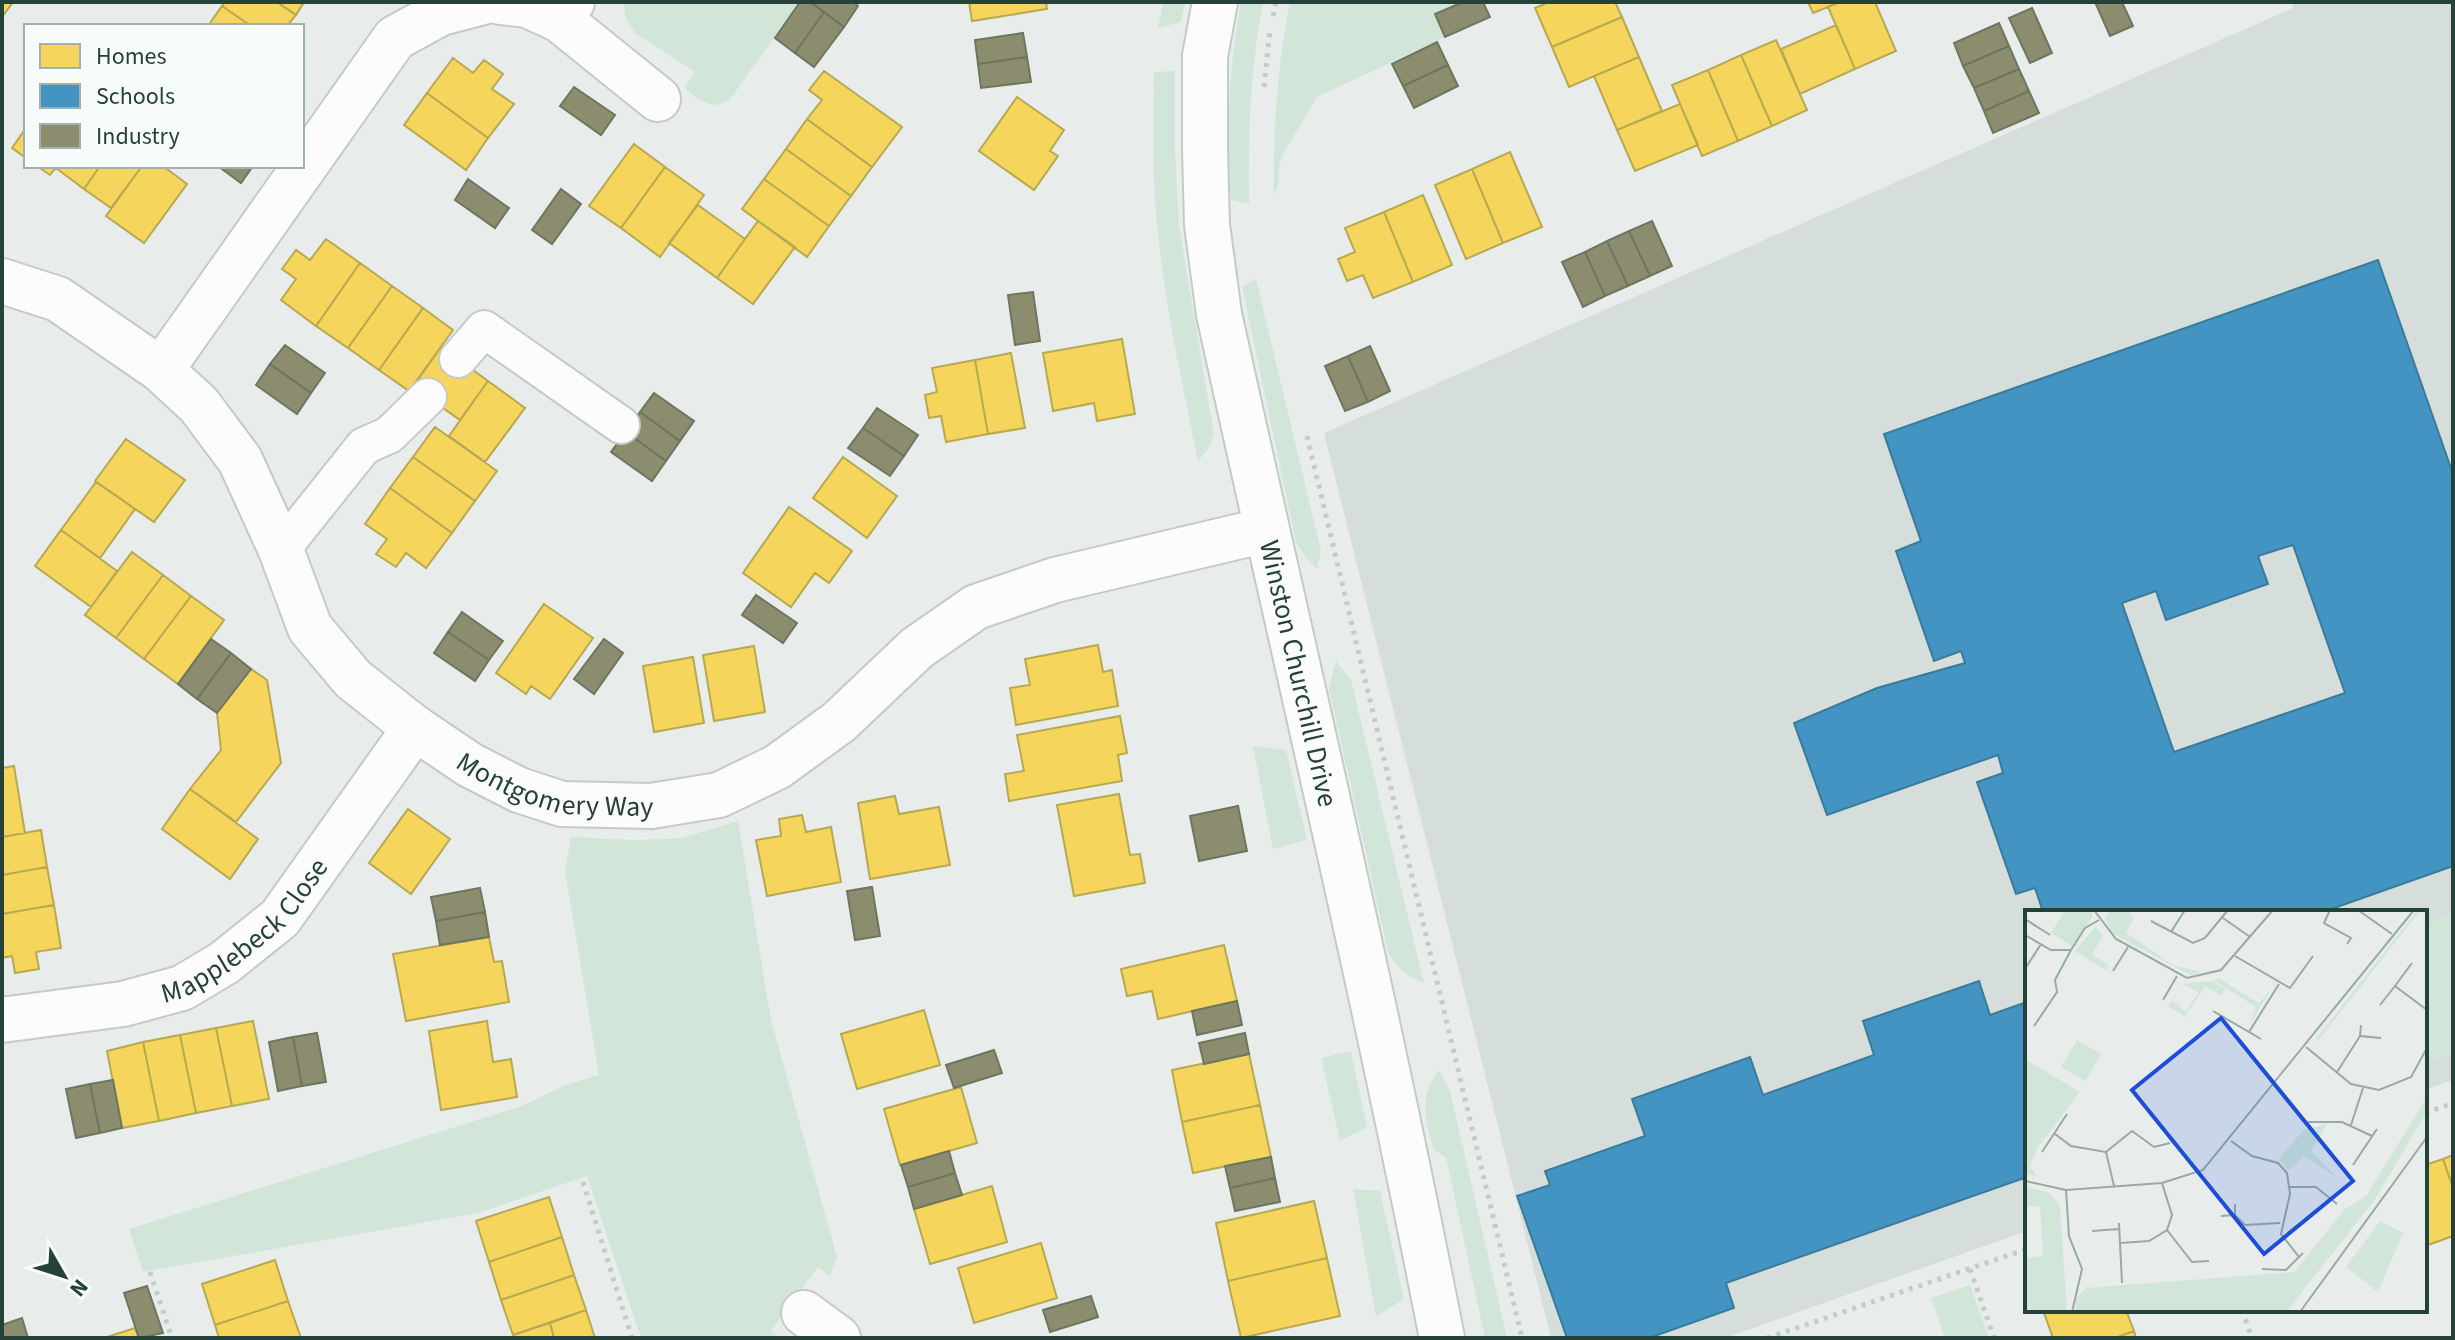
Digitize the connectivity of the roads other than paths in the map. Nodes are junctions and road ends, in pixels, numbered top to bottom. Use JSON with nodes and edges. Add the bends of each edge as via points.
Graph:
{"nodes":[{"id":1,"x":483,"y":2,"type":"edge"},
{"id":2,"x":500,"y":2,"type":"edge"},
{"id":3,"x":1215,"y":2,"type":"edge"},
{"id":4,"x":566,"y":11,"type":"edge"},
{"id":5,"x":658,"y":99,"type":"dead end"},
{"id":6,"x":304,"y":167,"type":"edge"},
{"id":7,"x":303,"y":168,"type":"edge"},
{"id":8,"x":2,"y":281,"type":"edge"},
{"id":9,"x":458,"y":359,"type":"dead end"},
{"id":10,"x":161,"y":370,"type":"junction"},
{"id":11,"x":428,"y":397,"type":"dead end"},
{"id":12,"x":621,"y":425,"type":"dead end"},
{"id":13,"x":1266,"y":530,"type":"junction"},
{"id":14,"x":281,"y":550,"type":"junction"},
{"id":15,"x":415,"y":728,"type":"junction"},
{"id":16,"x":2,"y":1020,"type":"edge"},
{"id":17,"x":804,"y":1313,"type":"dead end"},
{"id":18,"x":838,"y":1338,"type":"edge"},
{"id":19,"x":1442,"y":1338,"type":"edge"}],
"edges":[{"from":1,"to":6,"type":"street","via":[[441,13],[395,38]]},
{"from":2,"to":4,"type":"street"},
{"from":3,"to":13,"type":"street","name":"Winston Churchill Drive","via":[[1205,56],[1207,225],[1219,314]]},
{"from":4,"to":5,"type":"street"},
{"from":7,"to":10,"type":"street"},
{"from":8,"to":10,"type":"street","name":"Montgomery Way","via":[[58,299]]},
{"from":9,"to":12,"type":"lane","via":[[484,329]]},
{"from":10,"to":14,"type":"street","name":"Montgomery Way","via":[[199,405],[240,460]]},
{"from":11,"to":14,"type":"lane","via":[[389,435],[364,446]]},
{"from":13,"to":15,"type":"street","name":"Montgomery Way","via":[[1055,580],[976,607],[917,648],[839,722],[777,767],[719,795],[651,806],[562,804],[470,765]]},
{"from":13,"to":19,"type":"street","name":"Winston Churchill Drive","via":[[1381,1033]]},
{"from":14,"to":15,"type":"street","name":"Montgomery Way","via":[[310,628],[353,679]]},
{"from":15,"to":16,"type":"street","name":"Mapplebeck Close","via":[[280,918],[224,963],[182,988],[123,1004]]},
{"from":17,"to":18,"type":"street"}]}
